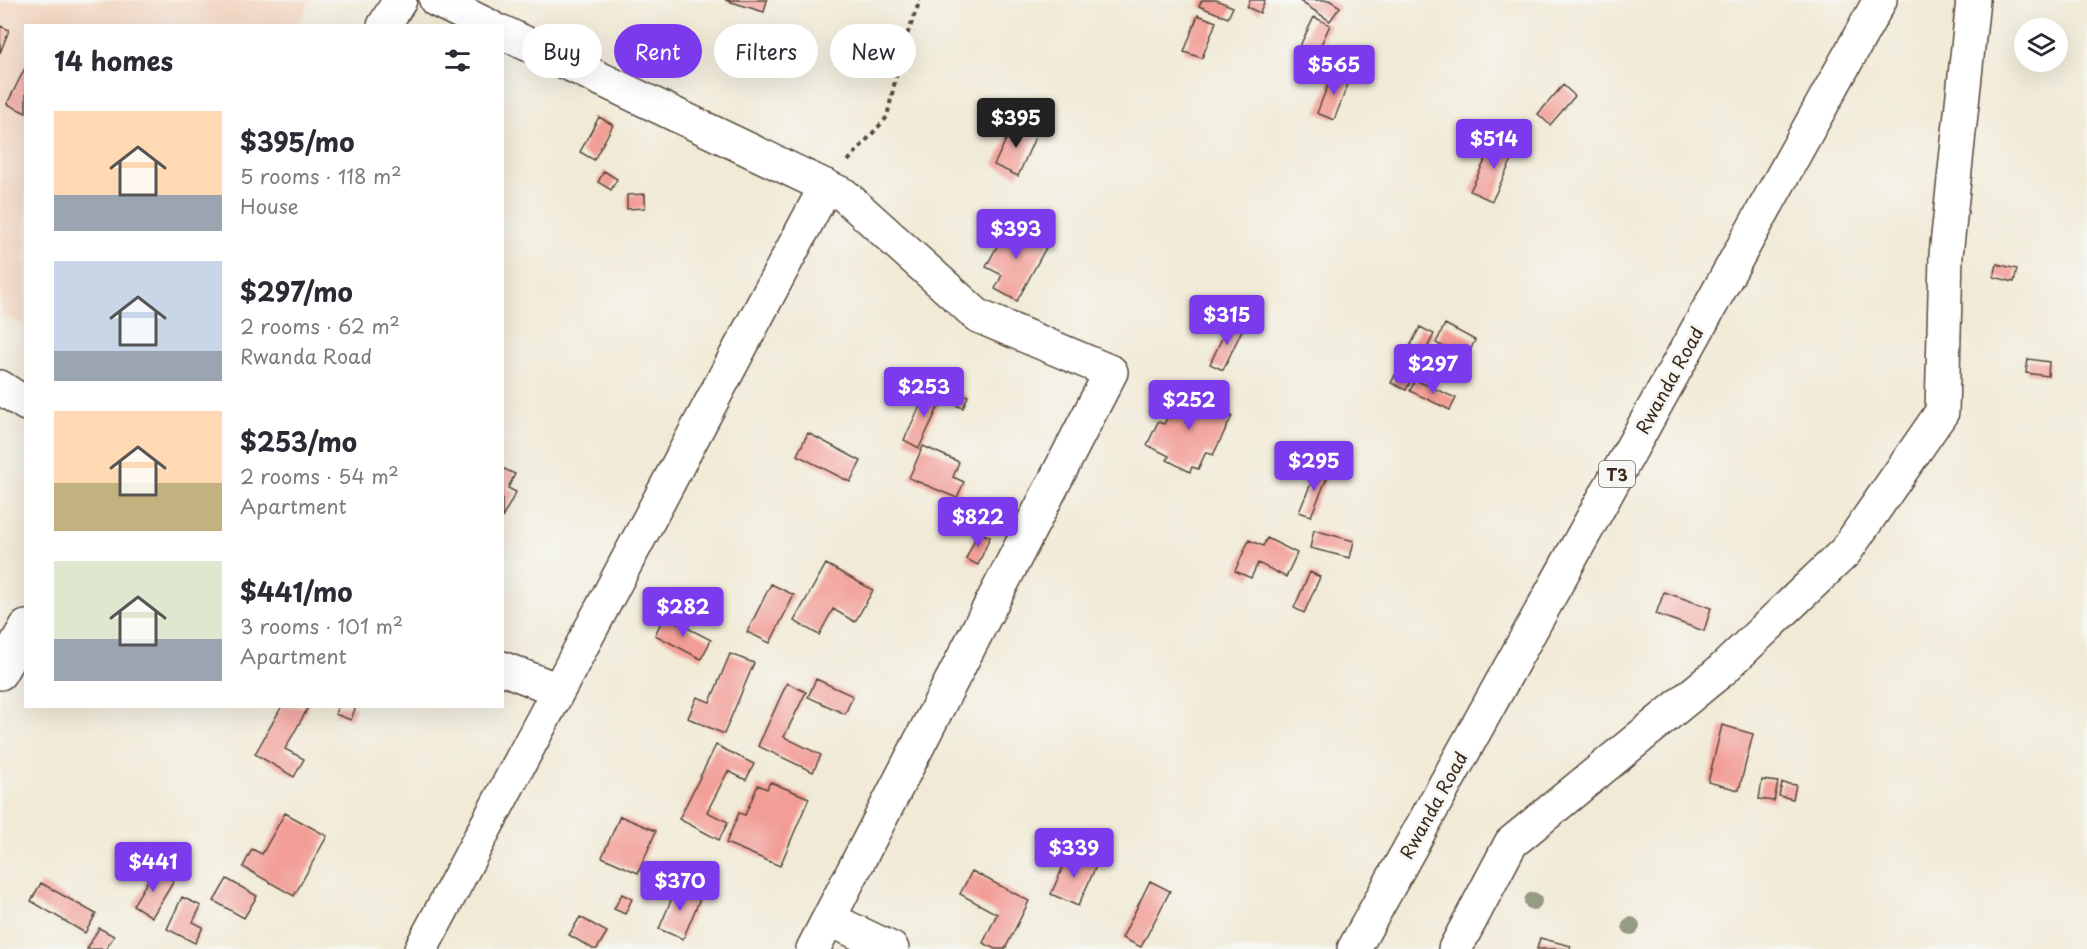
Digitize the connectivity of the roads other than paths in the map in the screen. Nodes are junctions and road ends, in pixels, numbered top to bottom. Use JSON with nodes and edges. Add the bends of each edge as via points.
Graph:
{"nodes":[{"id":1,"x":400,"y":0,"type":"edge"},
{"id":2,"x":436,"y":0,"type":"edge"},
{"id":3,"x":1880,"y":0,"type":"edge"},
{"id":4,"x":1972,"y":0,"type":"edge"},
{"id":5,"x":385,"y":24,"type":"edge"},
{"id":6,"x":485,"y":24,"type":"edge"},
{"id":7,"x":504,"y":33,"type":"edge"},
{"id":8,"x":825,"y":186,"type":"junction"},
{"id":9,"x":0,"y":387,"type":"edge"},
{"id":10,"x":24,"y":403,"type":"edge"},
{"id":11,"x":24,"y":631,"type":"edge"},
{"id":12,"x":504,"y":669,"type":"edge"},
{"id":13,"x":0,"y":673,"type":"edge"},
{"id":14,"x":558,"y":690,"type":"junction"},
{"id":15,"x":829,"y":920,"type":"junction"},
{"id":16,"x":422,"y":949,"type":"edge"},
{"id":17,"x":813,"y":949,"type":"edge"},
{"id":18,"x":892,"y":949,"type":"edge"},
{"id":19,"x":1354,"y":949,"type":"edge"},
{"id":20,"x":1455,"y":949,"type":"edge"}],
"edges":[{"from":1,"to":5,"type":"main road"},
{"from":2,"to":6,"type":"main road"},
{"from":3,"to":19,"type":"main road","name":"Rwanda Road","number":"T3"},
{"from":4,"to":20,"type":"main road","via":[[1946,255],[1942,412],[1845,552],[1722,670],[1511,843]]},
{"from":7,"to":8,"type":"main road"},
{"from":8,"to":14,"type":"main road"},
{"from":8,"to":15,"type":"main road","via":[[844,195],[978,316],[1111,372]]},
{"from":9,"to":10,"type":"main road"},
{"from":11,"to":13,"type":"main road"},
{"from":12,"to":14,"type":"main road"},
{"from":14,"to":16,"type":"main road"},
{"from":15,"to":17,"type":"main road"},
{"from":15,"to":18,"type":"main road"}]}
